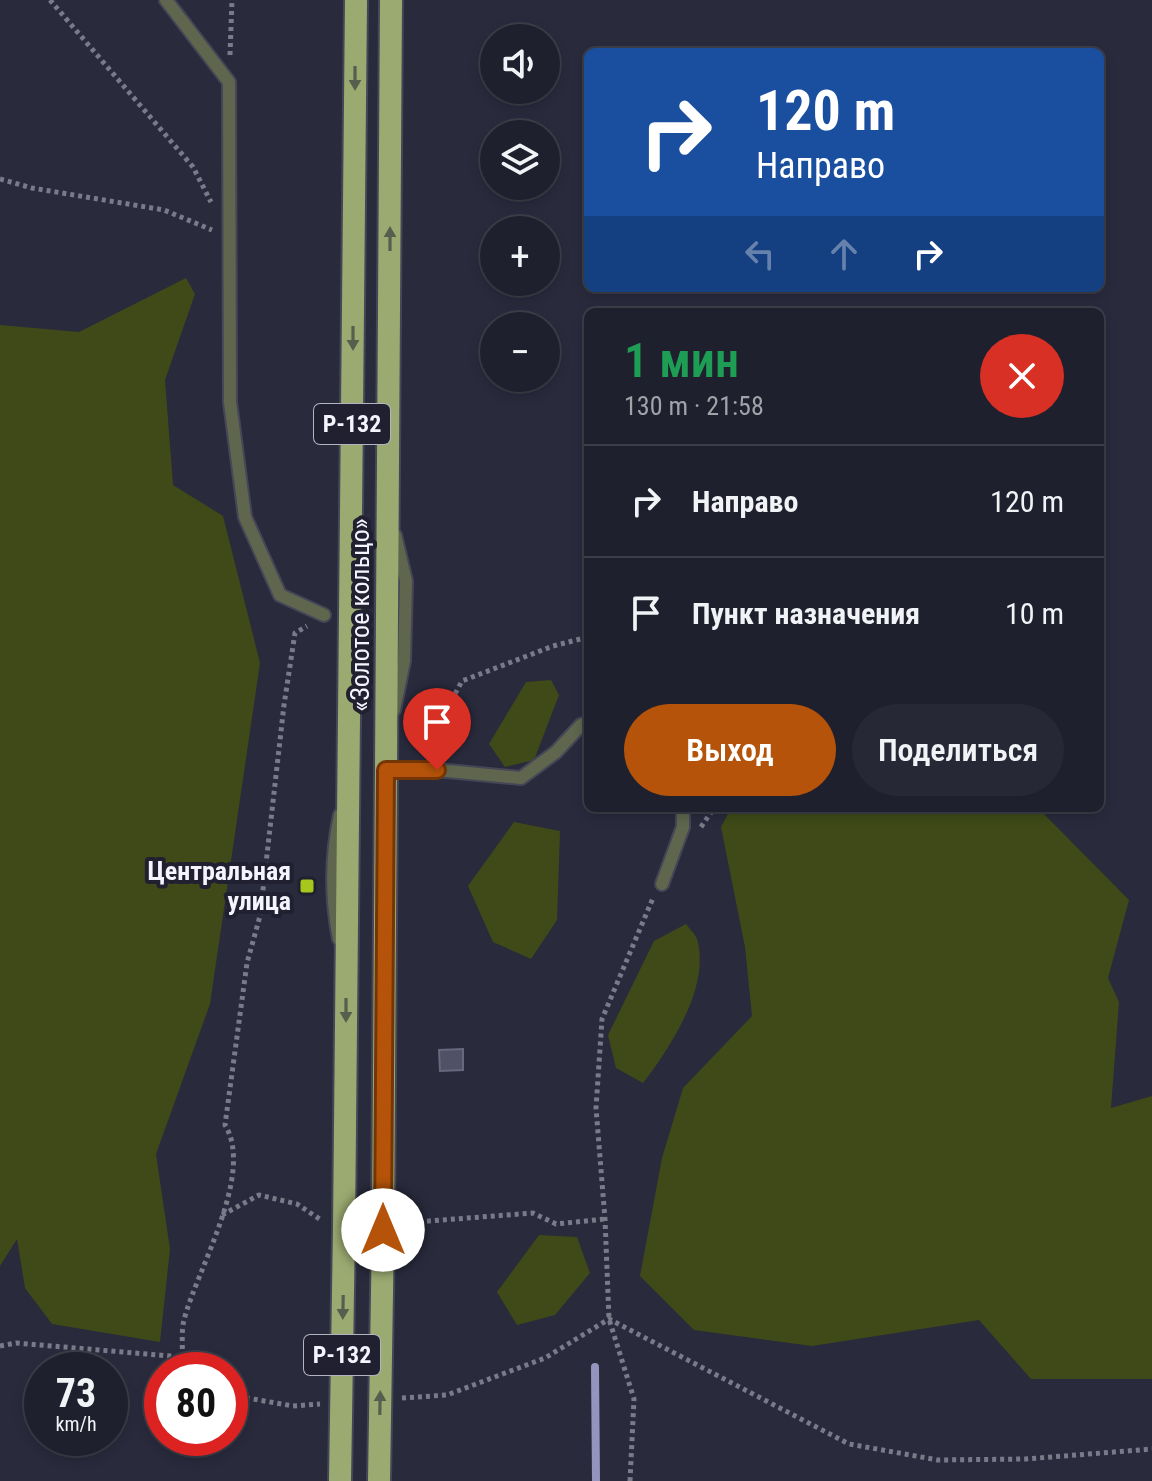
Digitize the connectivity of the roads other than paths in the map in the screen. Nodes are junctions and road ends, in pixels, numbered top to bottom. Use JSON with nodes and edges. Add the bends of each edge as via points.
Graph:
{"nodes":[{"id":1,"x":166,"y":0,"type":"edge"},
{"id":2,"x":356,"y":0,"type":"edge"},
{"id":3,"x":391,"y":0,"type":"edge"},
{"id":4,"x":324,"y":615,"type":"road end"},
{"id":5,"x":584,"y":724,"type":"edge"},
{"id":6,"x":386,"y":770,"type":"junction"},
{"id":7,"x":683,"y":812,"type":"edge"},
{"id":8,"x":662,"y":884,"type":"road end"},
{"id":9,"x":340,"y":1481,"type":"edge"},
{"id":10,"x":379,"y":1481,"type":"edge"}],
"edges":[{"from":1,"to":4,"type":"lane","via":[[229,82],[230,402],[245,517],[280,595]]},
{"from":2,"to":9,"type":"highway","name":"«Золотое кольцо»","number":"Р-132","one_way":true,"bridge":true,"via":[[347,973],[336,1229]]},
{"from":6,"to":3,"type":"highway","name":"«Золотое кольцо»","number":"Р-132","one_way":true},
{"from":5,"to":6,"type":"lane","via":[[521,778]]},
{"from":10,"to":6,"type":"highway","name":"«Золотое кольцо»","number":"Р-132","one_way":true,"bridge":true,"via":[[392,1226]]},
{"from":7,"to":8,"type":"lane","via":[[683,827]]}]}
